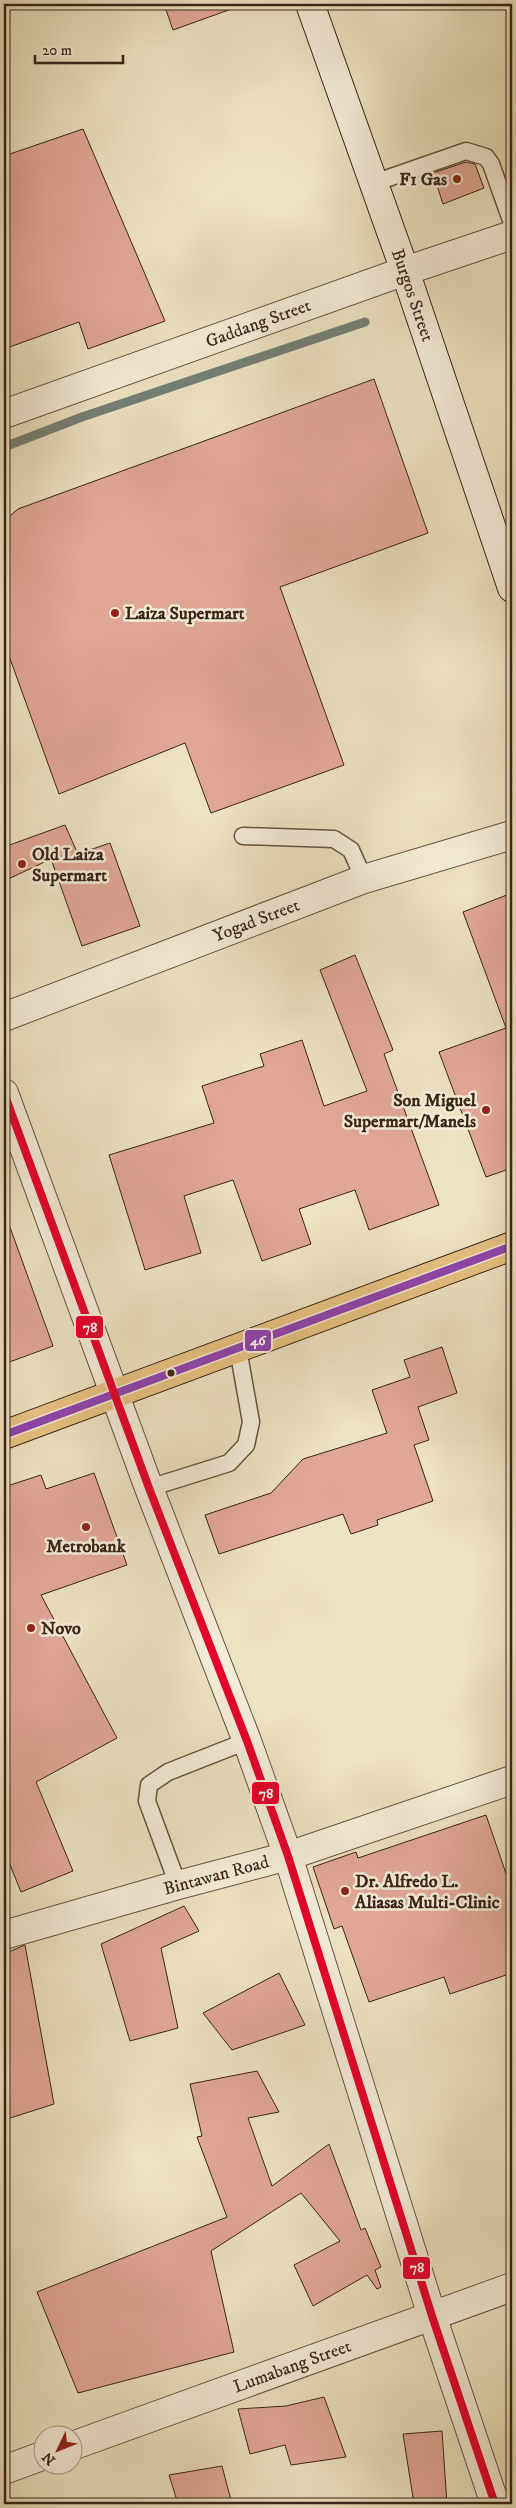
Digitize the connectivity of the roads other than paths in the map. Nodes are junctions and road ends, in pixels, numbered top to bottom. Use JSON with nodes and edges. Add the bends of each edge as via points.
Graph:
{"nodes":[{"id":1,"x":310,"y":4,"type":"edge"},
{"id":2,"x":374,"y":183,"type":"junction"},
{"id":3,"x":512,"y":222,"type":"edge"},
{"id":4,"x":512,"y":235,"type":"edge"},
{"id":5,"x":404,"y":271,"type":"junction"},
{"id":6,"x":4,"y":414,"type":"edge"},
{"id":7,"x":512,"y":588,"type":"edge"},
{"id":8,"x":512,"y":835,"type":"edge"},
{"id":9,"x":243,"y":836,"type":"dead end"},
{"id":10,"x":364,"y":879,"type":"junction"},
{"id":11,"x":4,"y":1017,"type":"edge"},
{"id":12,"x":4,"y":1093,"type":"edge"},
{"id":13,"x":512,"y":1246,"type":"edge"},
{"id":14,"x":238,"y":1349,"type":"junction"},
{"id":15,"x":115,"y":1393,"type":"junction"},
{"id":16,"x":4,"y":1435,"type":"edge"},
{"id":17,"x":149,"y":1488,"type":"junction"},
{"id":18,"x":247,"y":1741,"type":"junction"},
{"id":19,"x":512,"y":1780,"type":"edge"},
{"id":20,"x":288,"y":1856,"type":"junction"},
{"id":21,"x":178,"y":1884,"type":"junction"},
{"id":22,"x":4,"y":1935,"type":"edge"},
{"id":23,"x":512,"y":2287,"type":"edge"},
{"id":24,"x":432,"y":2316,"type":"junction"},
{"id":25,"x":82,"y":2442,"type":"edge"},
{"id":26,"x":32,"y":2460,"type":"edge"},
{"id":27,"x":4,"y":2470,"type":"edge"},
{"id":28,"x":495,"y":2504,"type":"edge"}],
"edges":[{"from":1,"to":2,"type":"street","name":"Burgos Street"},
{"from":2,"to":3,"type":"lane","via":[[459,153],[476,152],[491,164]]},
{"from":2,"to":5,"type":"street","name":"Burgos Street"},
{"from":4,"to":5,"type":"street","name":"Gaddang Street"},
{"from":5,"to":6,"type":"street","name":"Gaddang Street"},
{"from":5,"to":7,"type":"street","name":"Burgos Street"},
{"from":8,"to":10,"type":"street","name":"Yogad Street"},
{"from":9,"to":10,"type":"lane","via":[[334,840],[351,850]]},
{"from":10,"to":11,"type":"street","name":"Yogad Street"},
{"from":12,"to":15,"type":"street"},
{"from":13,"to":14,"type":"main road"},
{"from":14,"to":15,"type":"main road"},
{"from":14,"to":17,"type":"lane","via":[[252,1422],[246,1445],[228,1463]]},
{"from":15,"to":16,"type":"main road"},
{"from":15,"to":17,"type":"street"},
{"from":17,"to":18,"type":"street"},
{"from":18,"to":20,"type":"street"},
{"from":18,"to":21,"type":"lane","via":[[168,1772],[149,1785],[147,1801]]},
{"from":19,"to":20,"type":"street","name":"Bintawan Road"},
{"from":20,"to":21,"type":"street","name":"Bintawan Road"},
{"from":20,"to":24,"type":"street"},
{"from":21,"to":22,"type":"street","name":"Bintawan Road"},
{"from":23,"to":24,"type":"street","name":"Lumabang Street"},
{"from":24,"to":25,"type":"street","name":"Lumabang Street"},
{"from":24,"to":28,"type":"street"},
{"from":26,"to":27,"type":"street"}]}
